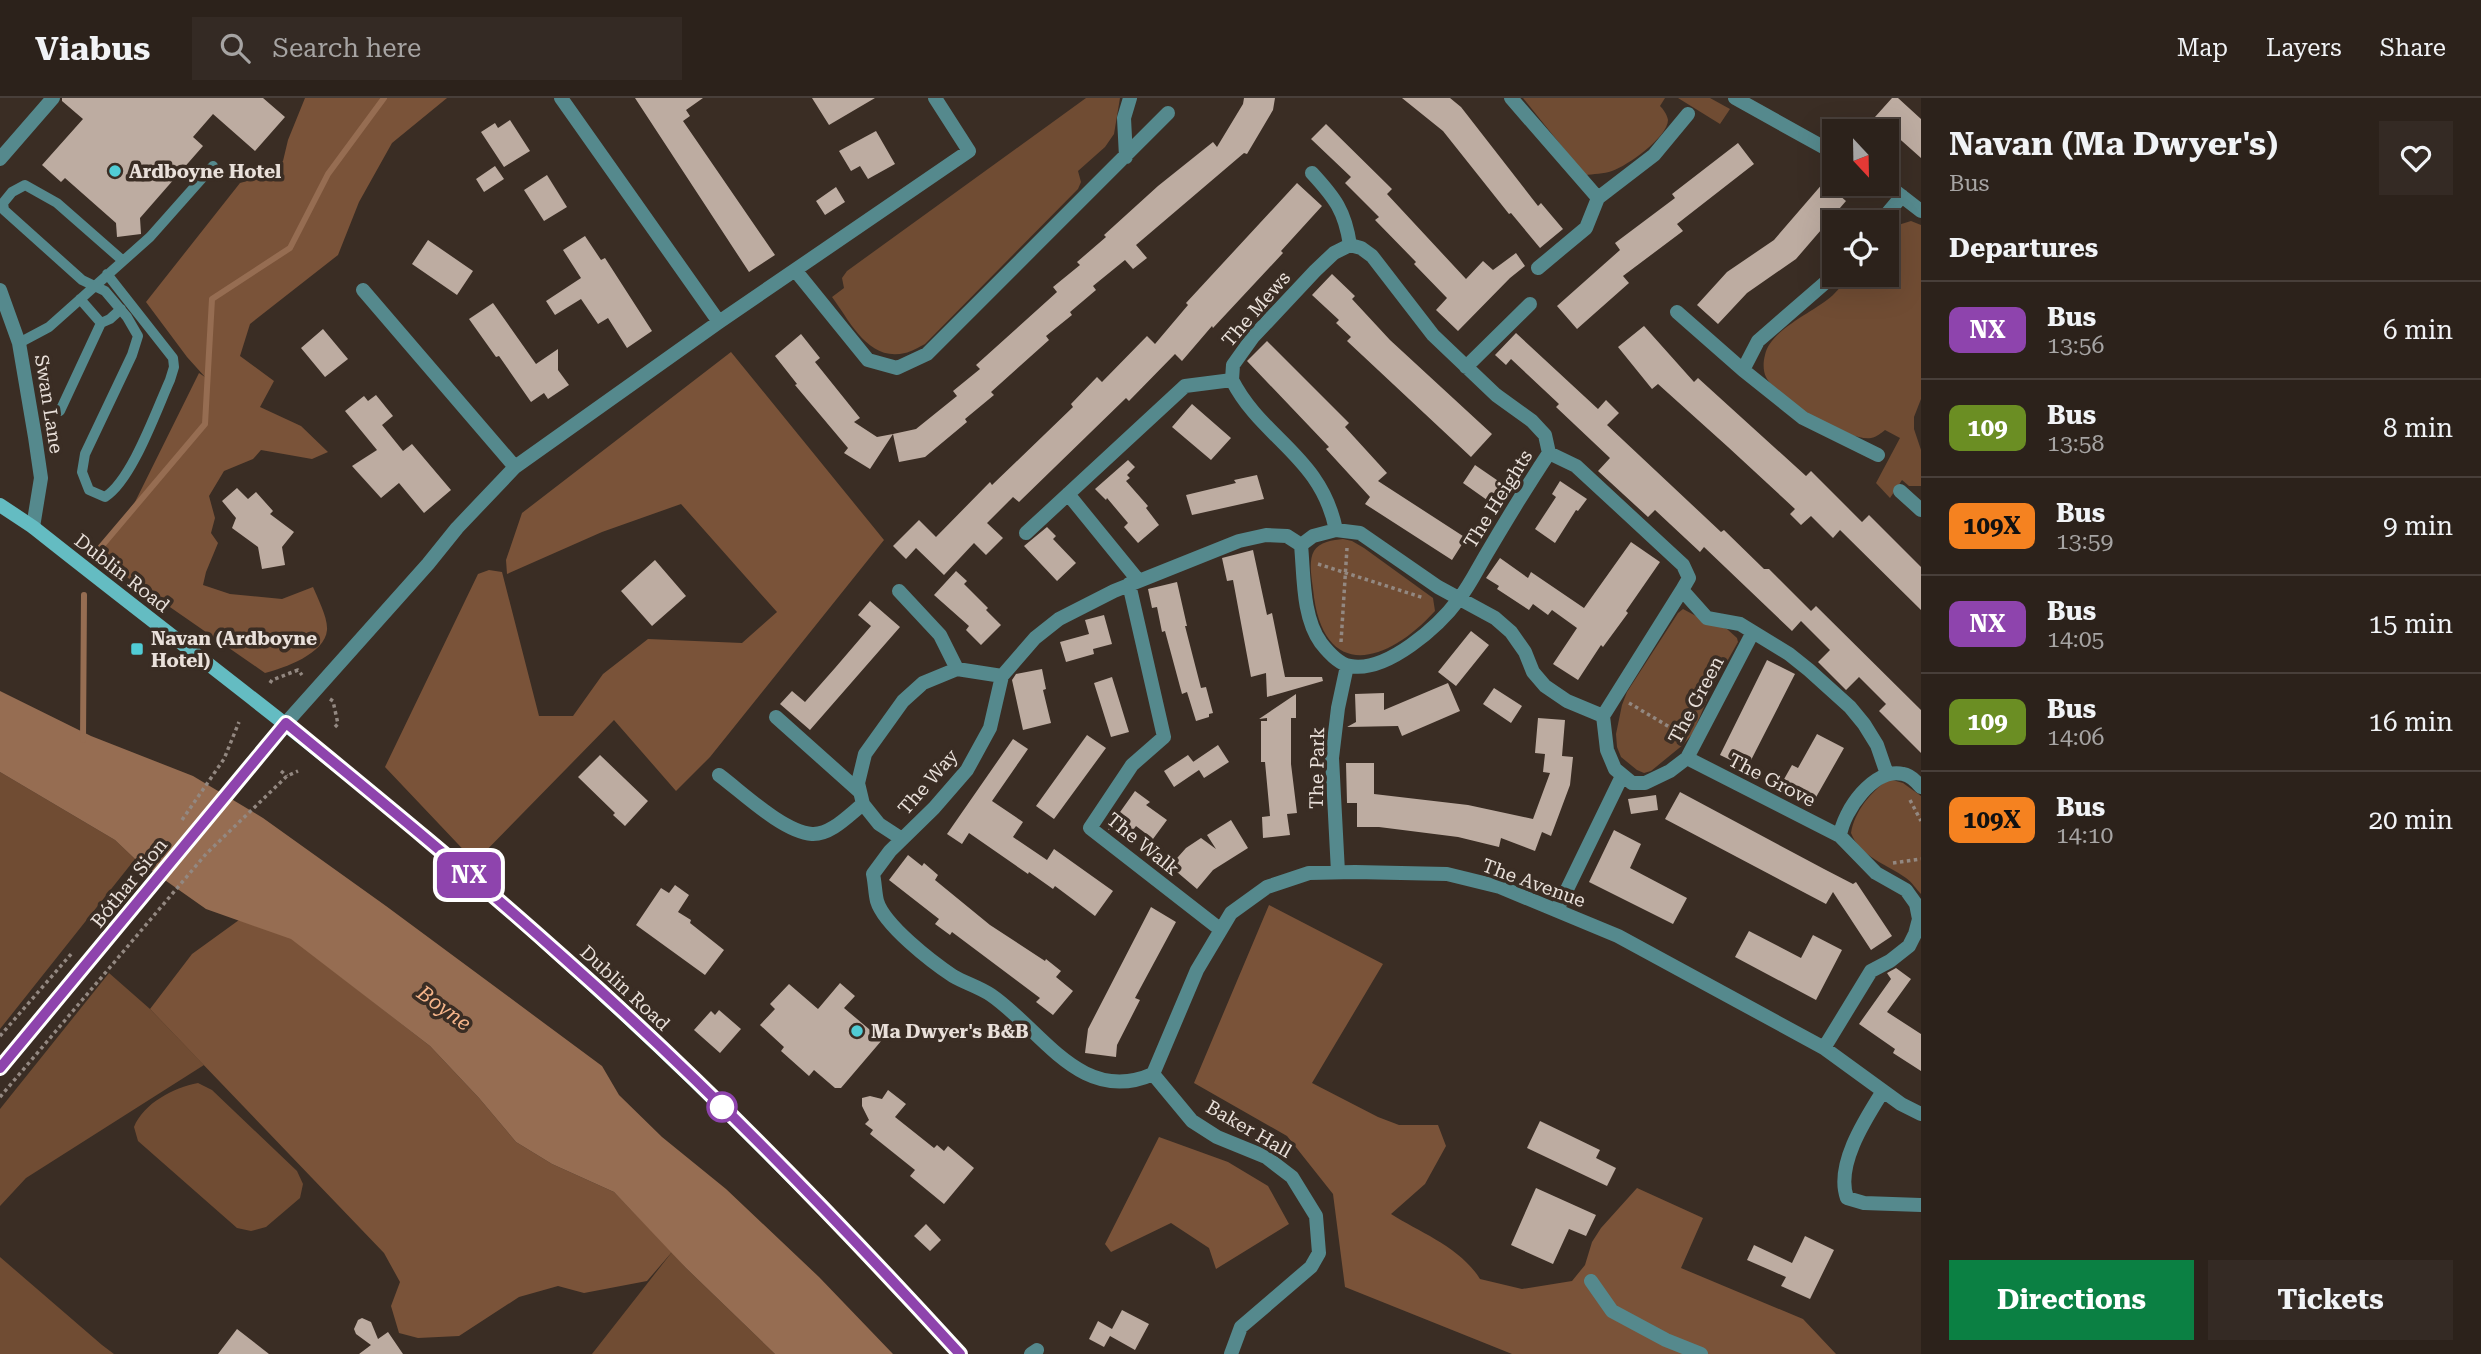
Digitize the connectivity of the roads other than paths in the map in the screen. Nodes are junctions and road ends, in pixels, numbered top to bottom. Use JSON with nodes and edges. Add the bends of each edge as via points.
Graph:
{"nodes":[{"id":1,"x":52,"y":98,"type":"edge"},
{"id":2,"x":561,"y":98,"type":"edge"},
{"id":3,"x":935,"y":98,"type":"edge"},
{"id":4,"x":1130,"y":98,"type":"edge"},
{"id":5,"x":1511,"y":98,"type":"edge"},
{"id":6,"x":1735,"y":98,"type":"edge"},
{"id":7,"x":1168,"y":113,"type":"dead end"},
{"id":8,"x":1688,"y":114,"type":"dead end"},
{"id":9,"x":1822,"y":146,"type":"edge"},
{"id":10,"x":1126,"y":157,"type":"junction"},
{"id":11,"x":0,"y":159,"type":"edge"},
{"id":12,"x":213,"y":166,"type":"dead end"},
{"id":13,"x":1312,"y":173,"type":"dead end"},
{"id":14,"x":1899,"y":194,"type":"edge"},
{"id":15,"x":1902,"y":196,"type":"junction"},
{"id":16,"x":1598,"y":198,"type":"junction"},
{"id":17,"x":1890,"y":210,"type":"edge"},
{"id":18,"x":1921,"y":211,"type":"edge"},
{"id":19,"x":1350,"y":245,"type":"junction"},
{"id":20,"x":122,"y":260,"type":"junction"},
{"id":21,"x":1538,"y":268,"type":"dead end"},
{"id":22,"x":795,"y":270,"type":"junction"},
{"id":23,"x":107,"y":274,"type":"junction"},
{"id":24,"x":1822,"y":285,"type":"edge"},
{"id":25,"x":94,"y":286,"type":"junction"},
{"id":26,"x":363,"y":289,"type":"dead end"},
{"id":27,"x":0,"y":290,"type":"edge"},
{"id":28,"x":80,"y":299,"type":"junction"},
{"id":29,"x":1530,"y":304,"type":"dead end"},
{"id":30,"x":121,"y":309,"type":"junction"},
{"id":31,"x":1677,"y":312,"type":"dead end"},
{"id":32,"x":719,"y":322,"type":"junction"},
{"id":33,"x":101,"y":323,"type":"junction"},
{"id":34,"x":19,"y":343,"type":"junction"},
{"id":35,"x":1466,"y":367,"type":"junction"},
{"id":36,"x":1743,"y":370,"type":"junction"},
{"id":37,"x":1232,"y":380,"type":"junction"},
{"id":38,"x":60,"y":411,"type":"dead end"},
{"id":39,"x":1549,"y":453,"type":"junction"},
{"id":40,"x":1878,"y":455,"type":"dead end"},
{"id":41,"x":515,"y":467,"type":"junction"},
{"id":42,"x":1900,"y":491,"type":"dead end"},
{"id":43,"x":1068,"y":494,"type":"junction"},
{"id":44,"x":0,"y":505,"type":"edge"},
{"id":45,"x":1919,"y":505,"type":"edge"},
{"id":46,"x":33,"y":527,"type":"junction"},
{"id":47,"x":1343,"y":531,"type":"junction"},
{"id":48,"x":1026,"y":533,"type":"dead end"},
{"id":49,"x":1302,"y":552,"type":"junction"},
{"id":50,"x":1134,"y":582,"type":"junction"},
{"id":51,"x":1682,"y":590,"type":"junction"},
{"id":52,"x":899,"y":591,"type":"dead end"},
{"id":53,"x":1455,"y":603,"type":"junction"},
{"id":54,"x":1753,"y":632,"type":"junction"},
{"id":55,"x":1343,"y":663,"type":"junction"},
{"id":56,"x":957,"y":669,"type":"junction"},
{"id":57,"x":1002,"y":676,"type":"junction"},
{"id":58,"x":1603,"y":716,"type":"junction"},
{"id":59,"x":776,"y":717,"type":"dead end"},
{"id":60,"x":286,"y":723,"type":"junction"},
{"id":61,"x":1687,"y":758,"type":"junction"},
{"id":62,"x":1887,"y":774,"type":"junction"},
{"id":63,"x":719,"y":775,"type":"dead end"},
{"id":64,"x":1622,"y":776,"type":"junction"},
{"id":65,"x":1921,"y":787,"type":"edge"},
{"id":66,"x":862,"y":798,"type":"junction"},
{"id":67,"x":1840,"y":836,"type":"junction"},
{"id":68,"x":902,"y":839,"type":"junction"},
{"id":69,"x":1339,"y":872,"type":"junction"},
{"id":70,"x":1557,"y":910,"type":"junction"},
{"id":71,"x":1919,"y":912,"type":"edge"},
{"id":72,"x":1221,"y":930,"type":"junction"},
{"id":73,"x":1824,"y":1048,"type":"junction"},
{"id":74,"x":0,"y":1068,"type":"edge"},
{"id":75,"x":1153,"y":1074,"type":"junction"},
{"id":76,"x":1882,"y":1091,"type":"junction"},
{"id":77,"x":1921,"y":1114,"type":"edge"},
{"id":78,"x":1921,"y":1205,"type":"edge"},
{"id":79,"x":1591,"y":1281,"type":"dead end"},
{"id":80,"x":960,"y":1354,"type":"edge"},
{"id":81,"x":1231,"y":1354,"type":"edge"},
{"id":82,"x":1701,"y":1354,"type":"edge"}],
"edges":[{"from":1,"to":11,"type":"street"},
{"from":2,"to":32,"type":"street"},
{"from":3,"to":22,"type":"street","name":"Bóthar Sion","via":[[969,151]]},
{"from":4,"to":10,"type":"street","via":[[1124,118]]},
{"from":5,"to":16,"type":"street"},
{"from":6,"to":9,"type":"street"},
{"from":7,"to":10,"type":"street"},
{"from":8,"to":16,"type":"street","via":[[1654,155]]},
{"from":10,"to":22,"type":"street","via":[[927,354],[897,368],[868,360]]},
{"from":12,"to":20,"type":"lane","via":[[150,237]]},
{"from":13,"to":19,"type":"street","via":[[1341,208]]},
{"from":14,"to":15,"type":"street"},
{"from":15,"to":17,"type":"street"},
{"from":15,"to":18,"type":"street"},
{"from":16,"to":21,"type":"street","via":[[1586,228]]},
{"from":19,"to":35,"type":"street","name":"The Heights","via":[[1372,256],[1433,335]]},
{"from":19,"to":37,"type":"street","name":"The Mews","via":[[1334,253],[1252,337],[1233,365]]},
{"from":20,"to":23,"type":"lane"},
{"from":20,"to":25,"type":"lane","via":[[57,203],[25,185],[12,192],[4,210]]},
{"from":22,"to":32,"type":"street","name":"Bóthar Sion"},
{"from":23,"to":25,"type":"lane"},
{"from":23,"to":30,"type":"lane","via":[[173,358],[174,367],[128,471],[117,489],[105,496],[89,490],[82,472],[138,336]]},
{"from":24,"to":36,"type":"street","via":[[1758,341]]},
{"from":25,"to":28,"type":"lane"},
{"from":25,"to":30,"type":"lane","via":[[105,290]]},
{"from":26,"to":41,"type":"street"},
{"from":27,"to":34,"type":"street","name":"Swan Lane"},
{"from":28,"to":33,"type":"lane"},
{"from":28,"to":34,"type":"lane","via":[[49,327]]},
{"from":29,"to":35,"type":"street"},
{"from":30,"to":33,"type":"lane"},
{"from":31,"to":36,"type":"street"},
{"from":32,"to":41,"type":"street","name":"Bóthar Sion"},
{"from":33,"to":38,"type":"lane"},
{"from":34,"to":46,"type":"street","name":"Swan Lane","via":[[41,478]]},
{"from":35,"to":39,"type":"street","name":"The Heights","via":[[1532,421],[1545,435]]},
{"from":36,"to":40,"type":"street","via":[[1803,418]]},
{"from":37,"to":43,"type":"street","name":"The Mews","via":[[1185,386]]},
{"from":37,"to":47,"type":"street","via":[[1240,396],[1301,459],[1322,488]]},
{"from":39,"to":51,"type":"street","via":[[1576,466],[1683,565],[1689,578]]},
{"from":39,"to":53,"type":"street","name":"The Heights"},
{"from":41,"to":60,"type":"street","name":"Bóthar Sion"},
{"from":42,"to":45,"type":"street"},
{"from":43,"to":48,"type":"street","name":"The Mews"},
{"from":43,"to":50,"type":"street"},
{"from":44,"to":46,"type":"main road","name":"Dublin Road"},
{"from":46,"to":60,"type":"main road","name":"Dublin Road"},
{"from":47,"to":49,"type":"street","via":[[1313,536]]},
{"from":47,"to":53,"type":"street","via":[[1360,533]]},
{"from":49,"to":50,"type":"street","name":"The Way","via":[[1287,536],[1266,535]]},
{"from":49,"to":55,"type":"street","via":[[1310,617],[1320,642]]},
{"from":50,"to":57,"type":"street","name":"The Way","via":[[1059,619],[1035,638]]},
{"from":50,"to":72,"type":"street","name":"The Walk","via":[[1164,737],[1132,765],[1090,828]]},
{"from":51,"to":54,"type":"street","via":[[1707,618],[1740,624]]},
{"from":51,"to":58,"type":"street"},
{"from":52,"to":56,"type":"street","via":[[940,635]]},
{"from":53,"to":55,"type":"street","via":[[1402,652],[1362,667]]},
{"from":53,"to":58,"type":"street","via":[[1495,618],[1511,632],[1545,686]]},
{"from":54,"to":61,"type":"street","name":"The Green"},
{"from":54,"to":62,"type":"street","via":[[1789,654],[1864,724]]},
{"from":55,"to":69,"type":"street","name":"The Park","via":[[1332,758]]},
{"from":56,"to":57,"type":"street"},
{"from":56,"to":66,"type":"street","via":[[923,683],[903,701],[865,754],[858,783]]},
{"from":57,"to":68,"type":"street","name":"The Way","via":[[990,728],[967,770]]},
{"from":58,"to":64,"type":"street","via":[[1607,750]]},
{"from":59,"to":66,"type":"street"},
{"from":60,"to":74,"type":"street","name":"Bóthar Sion"},
{"from":60,"to":80,"type":"main road","name":"Dublin Road","via":[[565,958],[689,1074],[852,1237]]},
{"from":61,"to":64,"type":"street","name":"The Green","via":[[1645,783],[1632,783]]},
{"from":61,"to":67,"type":"street","name":"The Grove"},
{"from":62,"to":65,"type":"street","via":[[1903,774]]},
{"from":62,"to":67,"type":"street","via":[[1852,805],[1841,822]]},
{"from":63,"to":66,"type":"street","via":[[786,825],[813,834],[836,826]]},
{"from":64,"to":70,"type":"street"},
{"from":66,"to":68,"type":"street","via":[[879,824]]},
{"from":67,"to":71,"type":"street","name":"The Grove","via":[[1877,873],[1906,890]]},
{"from":68,"to":75,"type":"street","name":"The Way","via":[[873,874],[878,903],[896,930],[953,975],[991,995],[1082,1073],[1119,1083]]},
{"from":69,"to":70,"type":"street","name":"The Avenue","via":[[1447,874],[1500,887]]},
{"from":69,"to":72,"type":"street","name":"The Avenue","via":[[1309,873],[1267,887],[1231,913]]},
{"from":70,"to":73,"type":"street","name":"The Avenue","via":[[1618,936]]},
{"from":71,"to":73,"type":"street","name":"The Grove","via":[[1909,946],[1871,971]]},
{"from":72,"to":75,"type":"street","name":"The Avenue","via":[[1197,970]]},
{"from":73,"to":76,"type":"street","name":"The Avenue"},
{"from":75,"to":81,"type":"street","name":"Baker Hall","via":[[1192,1121],[1266,1157],[1292,1177],[1316,1216],[1319,1253],[1311,1267],[1241,1327]]},
{"from":76,"to":77,"type":"street","name":"The Avenue"},
{"from":76,"to":78,"type":"street","via":[[1856,1134],[1844,1188],[1847,1198]]},
{"from":79,"to":82,"type":"street","via":[[1612,1311]]}]}
